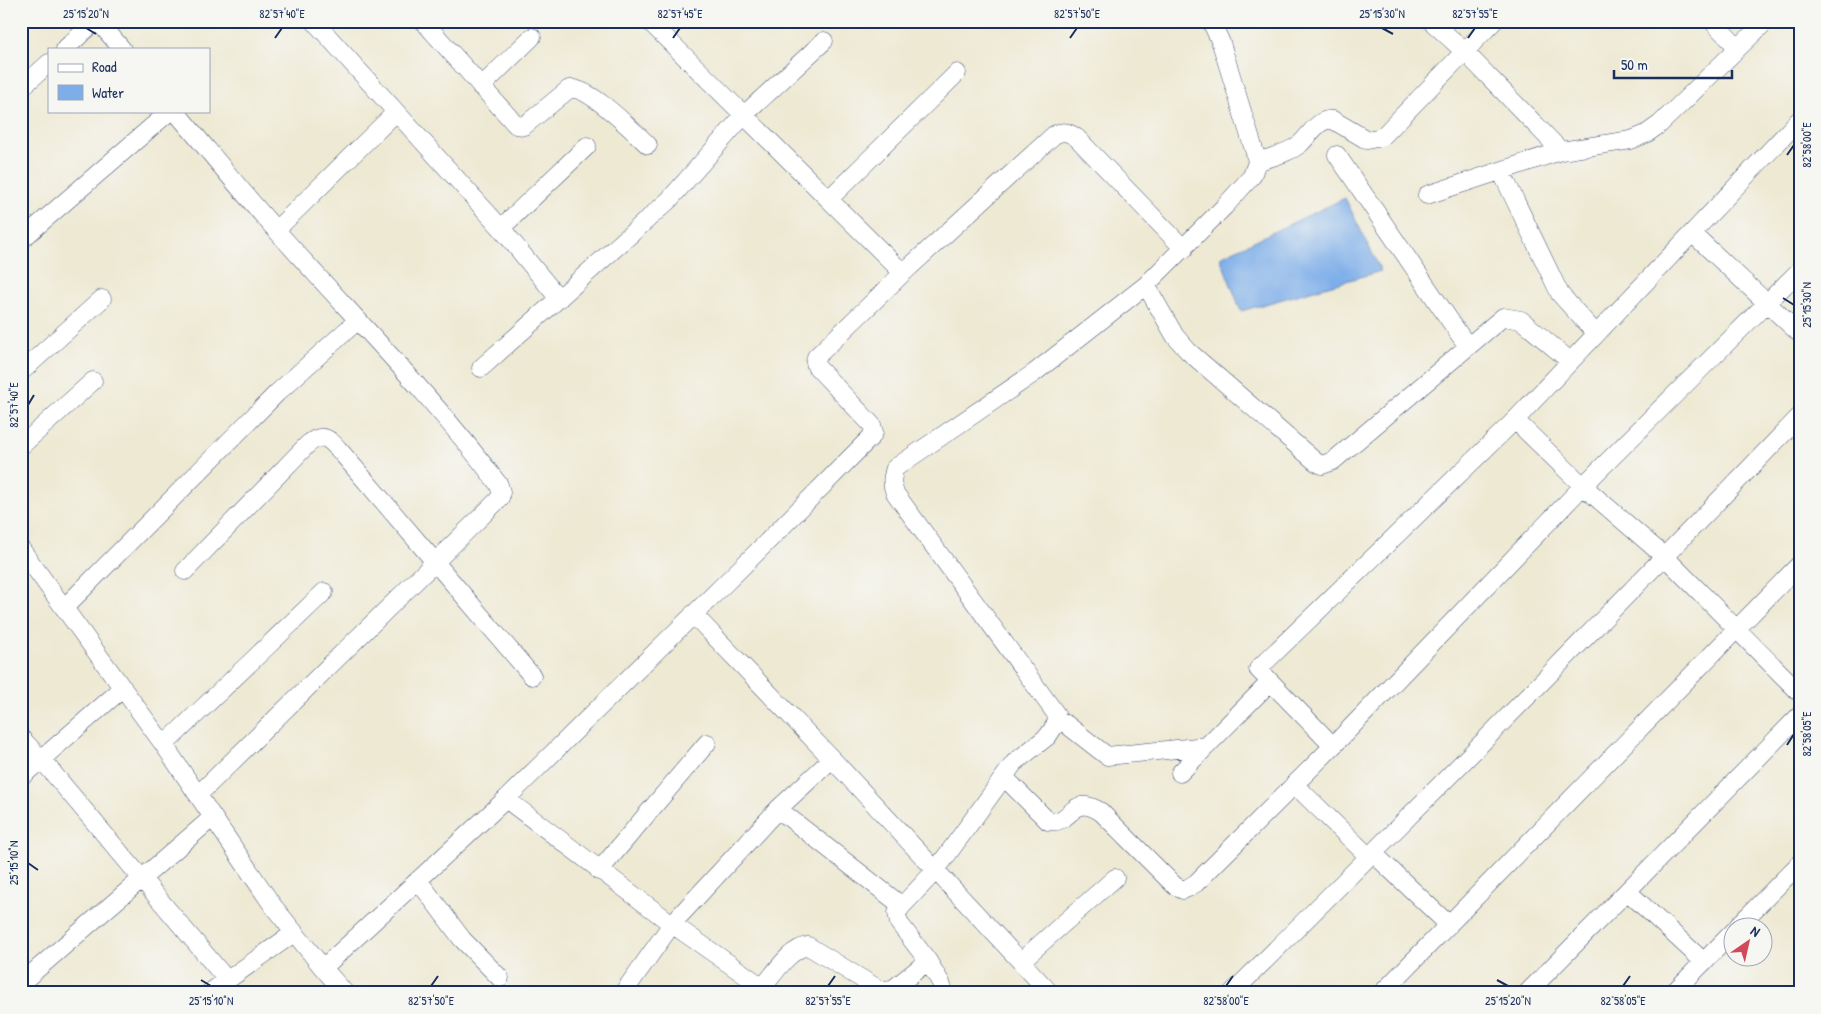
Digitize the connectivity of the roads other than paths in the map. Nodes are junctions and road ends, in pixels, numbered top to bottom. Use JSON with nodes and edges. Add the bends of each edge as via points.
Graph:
{"nodes":[{"id":1,"x":95,"y":21,"type":"edge"},
{"id":2,"x":98,"y":21,"type":"edge"},
{"id":3,"x":314,"y":21,"type":"edge"},
{"id":4,"x":423,"y":21,"type":"edge"},
{"id":5,"x":649,"y":21,"type":"edge"},
{"id":6,"x":1211,"y":21,"type":"edge"},
{"id":7,"x":1431,"y":21,"type":"edge"},
{"id":8,"x":1494,"y":21,"type":"edge"},
{"id":9,"x":1712,"y":21,"type":"edge"},
{"id":10,"x":1766,"y":21,"type":"edge"},
{"id":11,"x":532,"y":37,"type":"dead end"},
{"id":12,"x":824,"y":40,"type":"dead end"},
{"id":13,"x":65,"y":48,"type":"edge"},
{"id":14,"x":121,"y":48,"type":"edge"},
{"id":15,"x":1738,"y":48,"type":"junction"},
{"id":16,"x":1464,"y":50,"type":"junction"},
{"id":17,"x":48,"y":64,"type":"edge"},
{"id":18,"x":957,"y":73,"type":"dead end"},
{"id":19,"x":481,"y":87,"type":"junction"},
{"id":20,"x":21,"y":88,"type":"edge"},
{"id":21,"x":169,"y":112,"type":"edge"},
{"id":22,"x":176,"y":112,"type":"edge"},
{"id":23,"x":396,"y":112,"type":"junction"},
{"id":24,"x":744,"y":115,"type":"junction"},
{"id":25,"x":1800,"y":120,"type":"edge"},
{"id":26,"x":648,"y":145,"type":"dead end"},
{"id":27,"x":587,"y":146,"type":"dead end"},
{"id":28,"x":1560,"y":151,"type":"junction"},
{"id":29,"x":1337,"y":155,"type":"dead end"},
{"id":30,"x":1256,"y":162,"type":"junction"},
{"id":31,"x":1501,"y":171,"type":"junction"},
{"id":32,"x":1428,"y":195,"type":"dead end"},
{"id":33,"x":829,"y":199,"type":"junction"},
{"id":34,"x":501,"y":228,"type":"junction"},
{"id":35,"x":276,"y":230,"type":"junction"},
{"id":36,"x":1692,"y":233,"type":"junction"},
{"id":37,"x":21,"y":240,"type":"edge"},
{"id":38,"x":1184,"y":249,"type":"junction"},
{"id":39,"x":1800,"y":270,"type":"edge"},
{"id":40,"x":903,"y":273,"type":"junction"},
{"id":41,"x":1146,"y":285,"type":"junction"},
{"id":42,"x":102,"y":299,"type":"dead end"},
{"id":43,"x":559,"y":299,"type":"junction"},
{"id":44,"x":1766,"y":304,"type":"junction"},
{"id":45,"x":358,"y":320,"type":"junction"},
{"id":46,"x":1596,"y":334,"type":"junction"},
{"id":47,"x":1800,"y":334,"type":"edge"},
{"id":48,"x":1468,"y":347,"type":"junction"},
{"id":49,"x":1570,"y":361,"type":"junction"},
{"id":50,"x":481,"y":368,"type":"dead end"},
{"id":51,"x":21,"y":372,"type":"edge"},
{"id":52,"x":93,"y":381,"type":"dead end"},
{"id":53,"x":1800,"y":416,"type":"edge"},
{"id":54,"x":1515,"y":420,"type":"junction"},
{"id":55,"x":21,"y":446,"type":"edge"},
{"id":56,"x":1584,"y":486,"type":"junction"},
{"id":57,"x":21,"y":549,"type":"edge"},
{"id":58,"x":1664,"y":557,"type":"junction"},
{"id":59,"x":435,"y":562,"type":"junction"},
{"id":60,"x":1800,"y":564,"type":"edge"},
{"id":61,"x":185,"y":571,"type":"dead end"},
{"id":62,"x":324,"y":592,"type":"dead end"},
{"id":63,"x":64,"y":608,"type":"junction"},
{"id":64,"x":693,"y":614,"type":"junction"},
{"id":65,"x":1736,"y":630,"type":"junction"},
{"id":66,"x":532,"y":676,"type":"dead end"},
{"id":67,"x":1270,"y":682,"type":"junction"},
{"id":68,"x":123,"y":688,"type":"junction"},
{"id":69,"x":1800,"y":693,"type":"edge"},
{"id":70,"x":1800,"y":716,"type":"edge"},
{"id":71,"x":1057,"y":722,"type":"junction"},
{"id":72,"x":21,"y":738,"type":"edge"},
{"id":73,"x":707,"y":743,"type":"dead end"},
{"id":74,"x":164,"y":745,"type":"junction"},
{"id":75,"x":1207,"y":746,"type":"junction"},
{"id":76,"x":1333,"y":746,"type":"junction"},
{"id":77,"x":832,"y":758,"type":"junction"},
{"id":78,"x":42,"y":760,"type":"junction"},
{"id":79,"x":1180,"y":773,"type":"dead end"},
{"id":80,"x":21,"y":777,"type":"edge"},
{"id":81,"x":1004,"y":777,"type":"junction"},
{"id":82,"x":1294,"y":784,"type":"junction"},
{"id":83,"x":199,"y":794,"type":"junction"},
{"id":84,"x":506,"y":799,"type":"junction"},
{"id":85,"x":778,"y":809,"type":"junction"},
{"id":86,"x":213,"y":817,"type":"junction"},
{"id":87,"x":1371,"y":855,"type":"junction"},
{"id":88,"x":1800,"y":863,"type":"edge"},
{"id":89,"x":936,"y":870,"type":"junction"},
{"id":90,"x":599,"y":871,"type":"junction"},
{"id":91,"x":1115,"y":878,"type":"dead end"},
{"id":92,"x":141,"y":880,"type":"junction"},
{"id":93,"x":418,"y":880,"type":"junction"},
{"id":94,"x":1628,"y":891,"type":"junction"},
{"id":95,"x":902,"y":906,"type":"junction"},
{"id":96,"x":1748,"y":916,"type":"edge"},
{"id":97,"x":672,"y":924,"type":"junction"},
{"id":98,"x":1449,"y":924,"type":"junction"},
{"id":99,"x":294,"y":933,"type":"junction"},
{"id":100,"x":1724,"y":941,"type":"edge"},
{"id":101,"x":928,"y":961,"type":"junction"},
{"id":102,"x":1020,"y":961,"type":"junction"},
{"id":103,"x":1704,"y":962,"type":"junction"},
{"id":104,"x":323,"y":968,"type":"junction"},
{"id":105,"x":500,"y":978,"type":"dead end"},
{"id":106,"x":227,"y":980,"type":"junction"},
{"id":107,"x":21,"y":983,"type":"edge"},
{"id":108,"x":767,"y":990,"type":"edge"},
{"id":109,"x":209,"y":993,"type":"edge"},
{"id":110,"x":345,"y":993,"type":"edge"},
{"id":111,"x":623,"y":993,"type":"edge"},
{"id":112,"x":944,"y":993,"type":"edge"},
{"id":113,"x":1050,"y":993,"type":"edge"},
{"id":114,"x":1232,"y":993,"type":"edge"},
{"id":115,"x":1382,"y":993,"type":"edge"},
{"id":116,"x":1527,"y":993,"type":"edge"},
{"id":117,"x":1673,"y":993,"type":"edge"}],
"edges":[{"from":1,"to":13,"type":"street"},
{"from":2,"to":14,"type":"street"},
{"from":3,"to":23,"type":"street"},
{"from":4,"to":19,"type":"street"},
{"from":5,"to":24,"type":"street"},
{"from":6,"to":30,"type":"street","via":[[1221,43]]},
{"from":7,"to":16,"type":"street"},
{"from":8,"to":16,"type":"street"},
{"from":9,"to":15,"type":"street"},
{"from":10,"to":15,"type":"street"},
{"from":11,"to":19,"type":"street"},
{"from":12,"to":24,"type":"street"},
{"from":15,"to":28,"type":"street","via":[[1646,134],[1631,140]]},
{"from":16,"to":28,"type":"street"},
{"from":16,"to":30,"type":"street","via":[[1382,137],[1367,140],[1327,119],[1292,149]]},
{"from":17,"to":20,"type":"street"},
{"from":18,"to":33,"type":"street"},
{"from":19,"to":26,"type":"street","via":[[519,126],[524,126],[569,89],[578,89],[608,108]]},
{"from":21,"to":37,"type":"street"},
{"from":22,"to":35,"type":"street"},
{"from":23,"to":34,"type":"street"},
{"from":23,"to":35,"type":"street"},
{"from":24,"to":33,"type":"street"},
{"from":24,"to":43,"type":"street","via":[[670,200]]},
{"from":25,"to":36,"type":"street"},
{"from":27,"to":34,"type":"street"},
{"from":28,"to":31,"type":"street"},
{"from":29,"to":48,"type":"street"},
{"from":30,"to":38,"type":"street","via":[[1252,176]]},
{"from":31,"to":32,"type":"street"},
{"from":31,"to":46,"type":"street","via":[[1560,294]]},
{"from":33,"to":40,"type":"street"},
{"from":34,"to":43,"type":"street"},
{"from":35,"to":45,"type":"street"},
{"from":36,"to":44,"type":"street"},
{"from":36,"to":46,"type":"street"},
{"from":38,"to":40,"type":"street","via":[[1077,138],[1061,132]]},
{"from":38,"to":41,"type":"street"},
{"from":39,"to":44,"type":"street"},
{"from":40,"to":64,"type":"street","via":[[820,352],[815,362],[872,425],[874,432]]},
{"from":41,"to":48,"type":"street","via":[[1175,336],[1188,351],[1322,464],[1333,461]]},
{"from":41,"to":71,"type":"street","via":[[1034,373],[896,468],[892,477],[895,494],[1056,714]]},
{"from":42,"to":51,"type":"street"},
{"from":43,"to":50,"type":"street"},
{"from":44,"to":47,"type":"street"},
{"from":44,"to":56,"type":"street"},
{"from":45,"to":59,"type":"street","via":[[466,441],[499,485],[500,498]]},
{"from":45,"to":63,"type":"street","via":[[277,393]]},
{"from":46,"to":49,"type":"street"},
{"from":48,"to":49,"type":"street","via":[[1504,317],[1513,318],[1521,320]]},
{"from":49,"to":54,"type":"street"},
{"from":52,"to":55,"type":"street"},
{"from":53,"to":58,"type":"street"},
{"from":54,"to":56,"type":"street"},
{"from":54,"to":67,"type":"street","via":[[1258,670]]},
{"from":56,"to":58,"type":"street"},
{"from":56,"to":76,"type":"street"},
{"from":57,"to":63,"type":"street"},
{"from":58,"to":65,"type":"street"},
{"from":58,"to":87,"type":"street"},
{"from":59,"to":61,"type":"street","via":[[341,452],[323,437],[308,444]]},
{"from":59,"to":66,"type":"street"},
{"from":59,"to":83,"type":"street"},
{"from":60,"to":65,"type":"street"},
{"from":62,"to":74,"type":"street"},
{"from":63,"to":68,"type":"street"},
{"from":64,"to":77,"type":"street"},
{"from":64,"to":84,"type":"street"},
{"from":65,"to":69,"type":"street"},
{"from":65,"to":98,"type":"street"},
{"from":67,"to":75,"type":"street"},
{"from":67,"to":76,"type":"street"},
{"from":68,"to":74,"type":"street"},
{"from":68,"to":78,"type":"street"},
{"from":70,"to":94,"type":"street"},
{"from":71,"to":75,"type":"street","via":[[1066,724],[1107,756]]},
{"from":71,"to":81,"type":"street","via":[[1048,736],[1014,763]]},
{"from":72,"to":78,"type":"street"},
{"from":73,"to":90,"type":"street"},
{"from":74,"to":83,"type":"street"},
{"from":75,"to":79,"type":"street"},
{"from":76,"to":82,"type":"street"},
{"from":77,"to":85,"type":"street"},
{"from":77,"to":89,"type":"street"},
{"from":78,"to":80,"type":"street"},
{"from":78,"to":92,"type":"street"},
{"from":81,"to":82,"type":"street","via":[[1048,821],[1061,820],[1079,806],[1094,807],[1175,886],[1183,890],[1196,883]]},
{"from":81,"to":89,"type":"street"},
{"from":82,"to":87,"type":"street"},
{"from":83,"to":86,"type":"street"},
{"from":84,"to":90,"type":"street"},
{"from":84,"to":93,"type":"street"},
{"from":85,"to":95,"type":"street"},
{"from":85,"to":97,"type":"street"},
{"from":86,"to":92,"type":"street"},
{"from":86,"to":99,"type":"street"},
{"from":87,"to":98,"type":"street"},
{"from":87,"to":114,"type":"street"},
{"from":88,"to":96,"type":"street"},
{"from":89,"to":95,"type":"street"},
{"from":89,"to":102,"type":"street"},
{"from":90,"to":97,"type":"street"},
{"from":91,"to":102,"type":"street"},
{"from":92,"to":106,"type":"street"},
{"from":92,"to":107,"type":"street"},
{"from":93,"to":104,"type":"street"},
{"from":93,"to":105,"type":"street","via":[[462,939]]},
{"from":94,"to":103,"type":"street"},
{"from":94,"to":116,"type":"street"},
{"from":95,"to":101,"type":"street","via":[[897,912],[899,923]]},
{"from":97,"to":108,"type":"street"},
{"from":97,"to":111,"type":"street"},
{"from":98,"to":115,"type":"street"},
{"from":99,"to":104,"type":"street"},
{"from":99,"to":106,"type":"street"},
{"from":100,"to":103,"type":"street"},
{"from":101,"to":108,"type":"street","via":[[893,989],[880,990],[808,946],[801,947],[793,952]]},
{"from":101,"to":112,"type":"street"},
{"from":102,"to":113,"type":"street"},
{"from":103,"to":117,"type":"street"},
{"from":104,"to":110,"type":"street"},
{"from":106,"to":109,"type":"street"}]}
